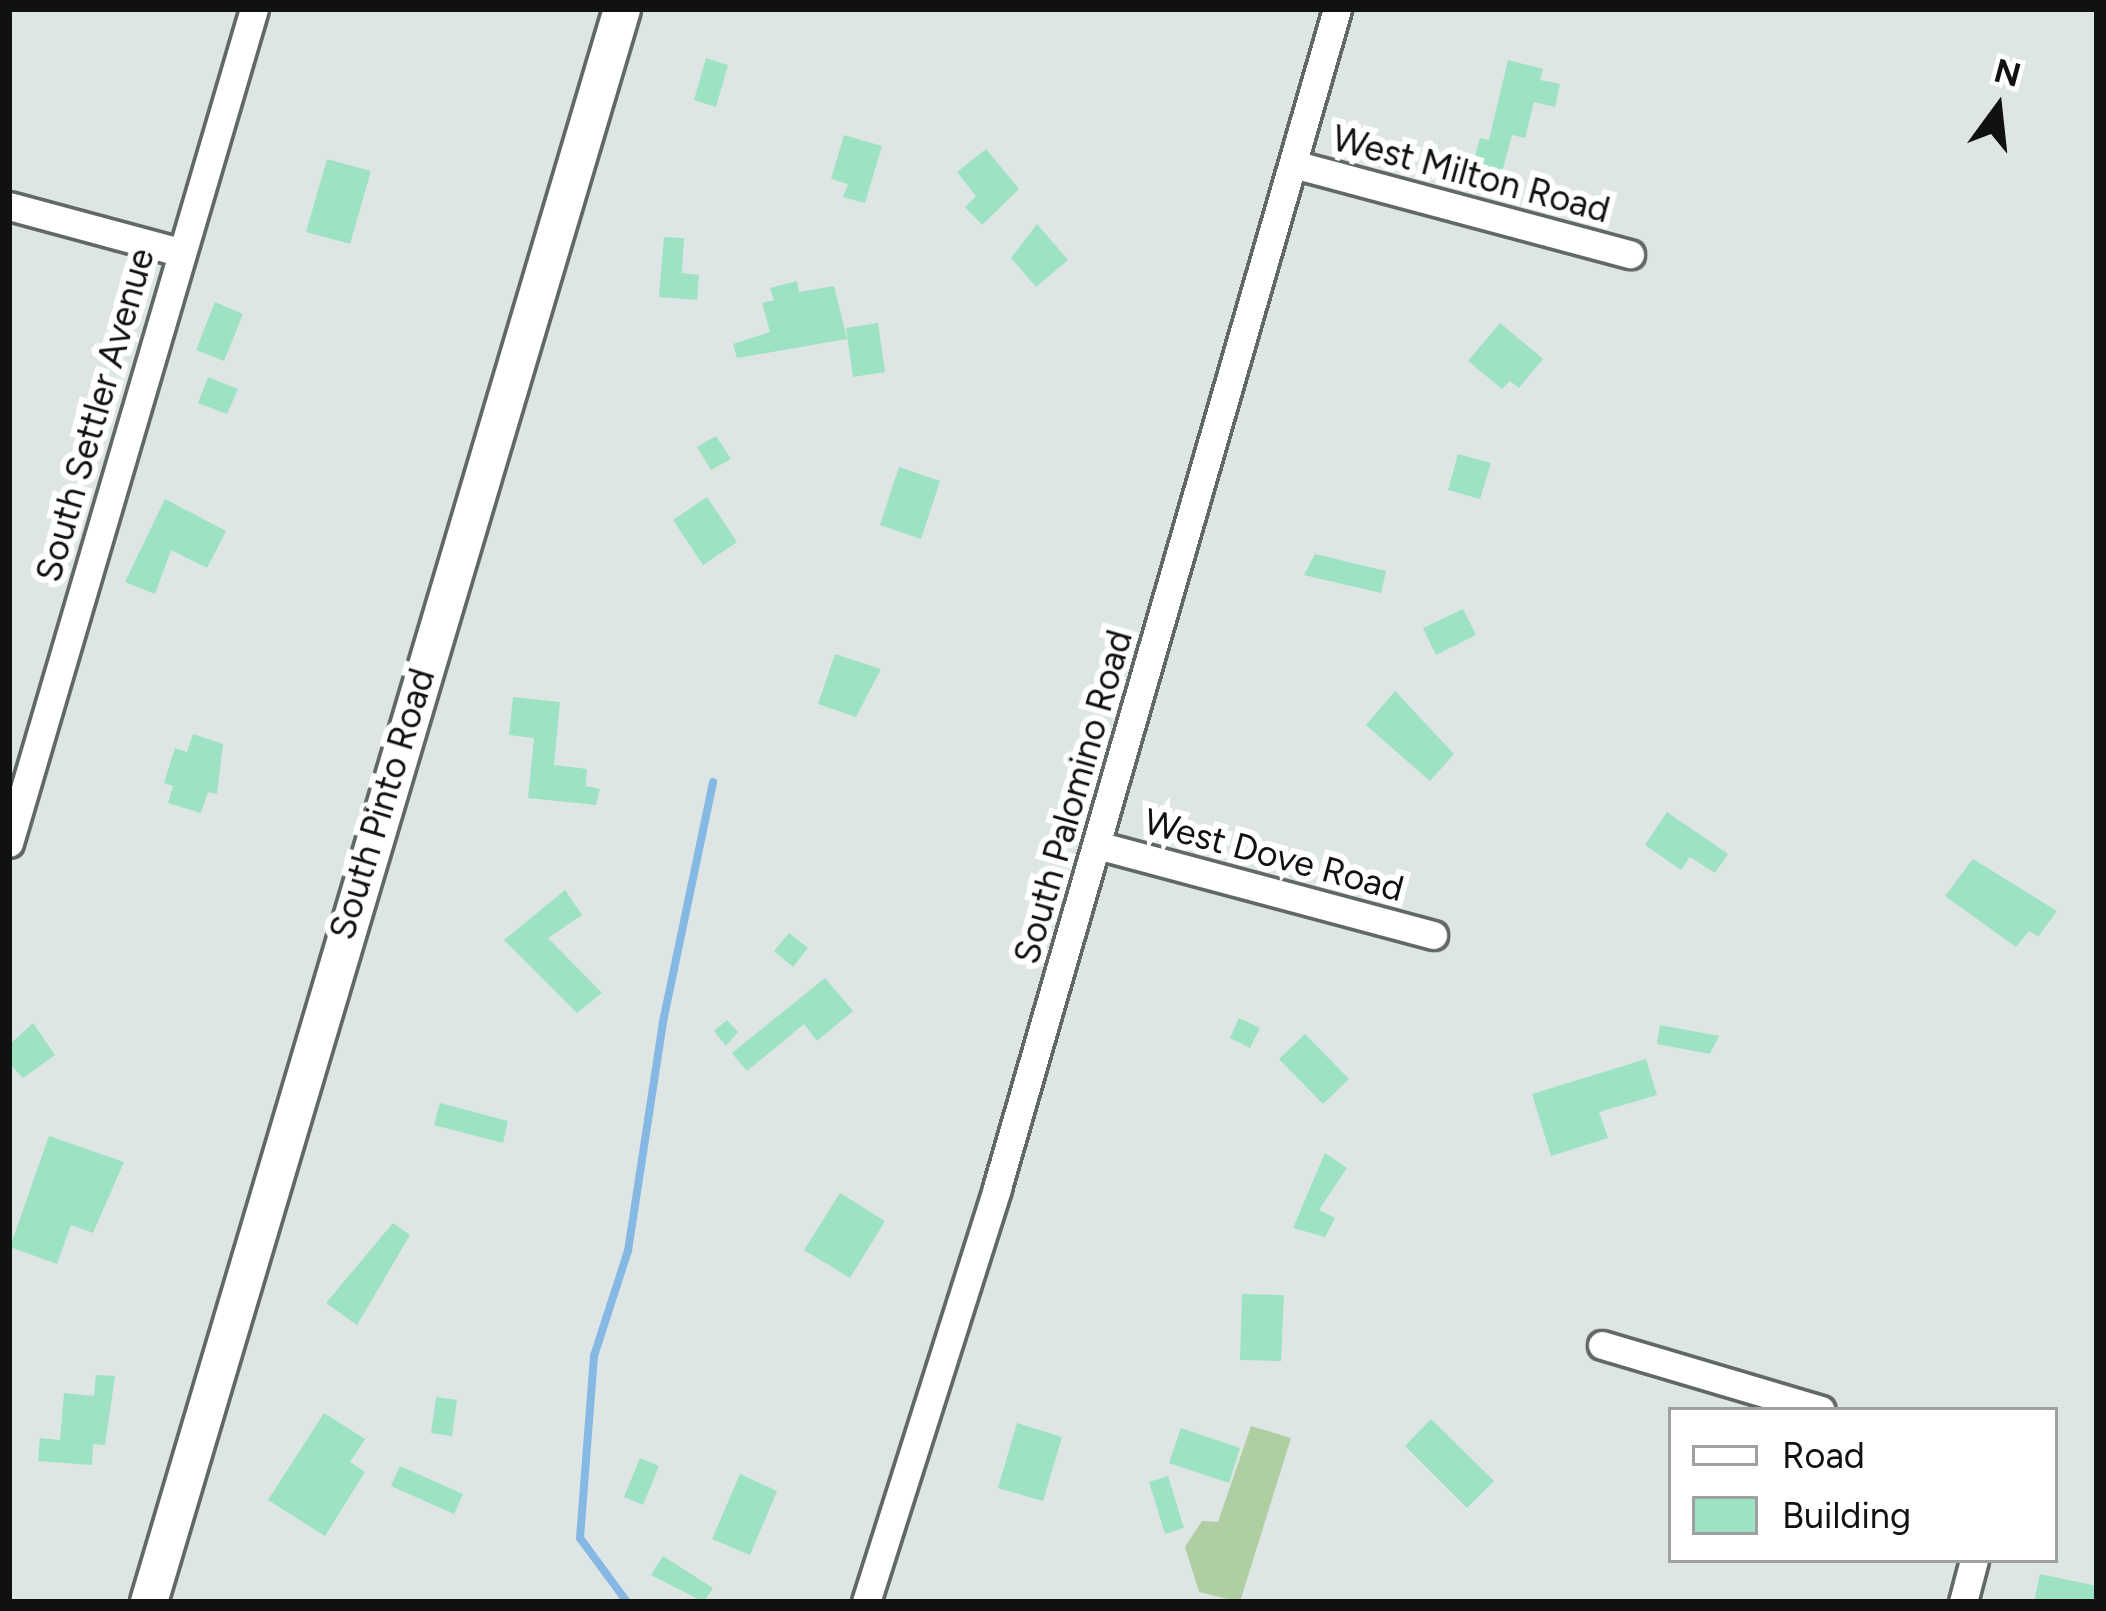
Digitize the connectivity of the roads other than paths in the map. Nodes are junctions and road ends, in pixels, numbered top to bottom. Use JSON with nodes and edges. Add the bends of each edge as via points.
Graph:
{"nodes":[{"id":1,"x":254,"y":9,"type":"edge"},
{"id":2,"x":622,"y":9,"type":"edge"},
{"id":3,"x":1337,"y":9,"type":"edge"},
{"id":4,"x":1293,"y":164,"type":"junction"},
{"id":5,"x":9,"y":206,"type":"edge"},
{"id":6,"x":179,"y":252,"type":"junction"},
{"id":7,"x":1630,"y":254,"type":"dead end"},
{"id":8,"x":9,"y":842,"type":"edge"},
{"id":9,"x":1096,"y":844,"type":"junction"},
{"id":10,"x":1432,"y":935,"type":"dead end"},
{"id":11,"x":1602,"y":1345,"type":"dead end"},
{"id":12,"x":1811,"y":1407,"type":"edge"},
{"id":13,"x":1973,"y":1563,"type":"edge"},
{"id":14,"x":149,"y":1602,"type":"edge"},
{"id":15,"x":866,"y":1602,"type":"edge"},
{"id":16,"x":1963,"y":1602,"type":"edge"}],
"edges":[{"from":1,"to":6,"type":"street","name":"South Settler Avenue"},
{"from":2,"to":14,"type":"street","name":"South Pinto Road"},
{"from":3,"to":4,"type":"street","name":"South Palomino Road"},
{"from":4,"to":7,"type":"street","name":"West Milton Road"},
{"from":4,"to":9,"type":"street","name":"South Palomino Road"},
{"from":5,"to":6,"type":"street"},
{"from":6,"to":8,"type":"street","name":"South Settler Avenue"},
{"from":9,"to":10,"type":"street","name":"West Dove Road"},
{"from":9,"to":15,"type":"street","name":"South Palomino Road"},
{"from":11,"to":12,"type":"street"},
{"from":13,"to":16,"type":"street"}]}
